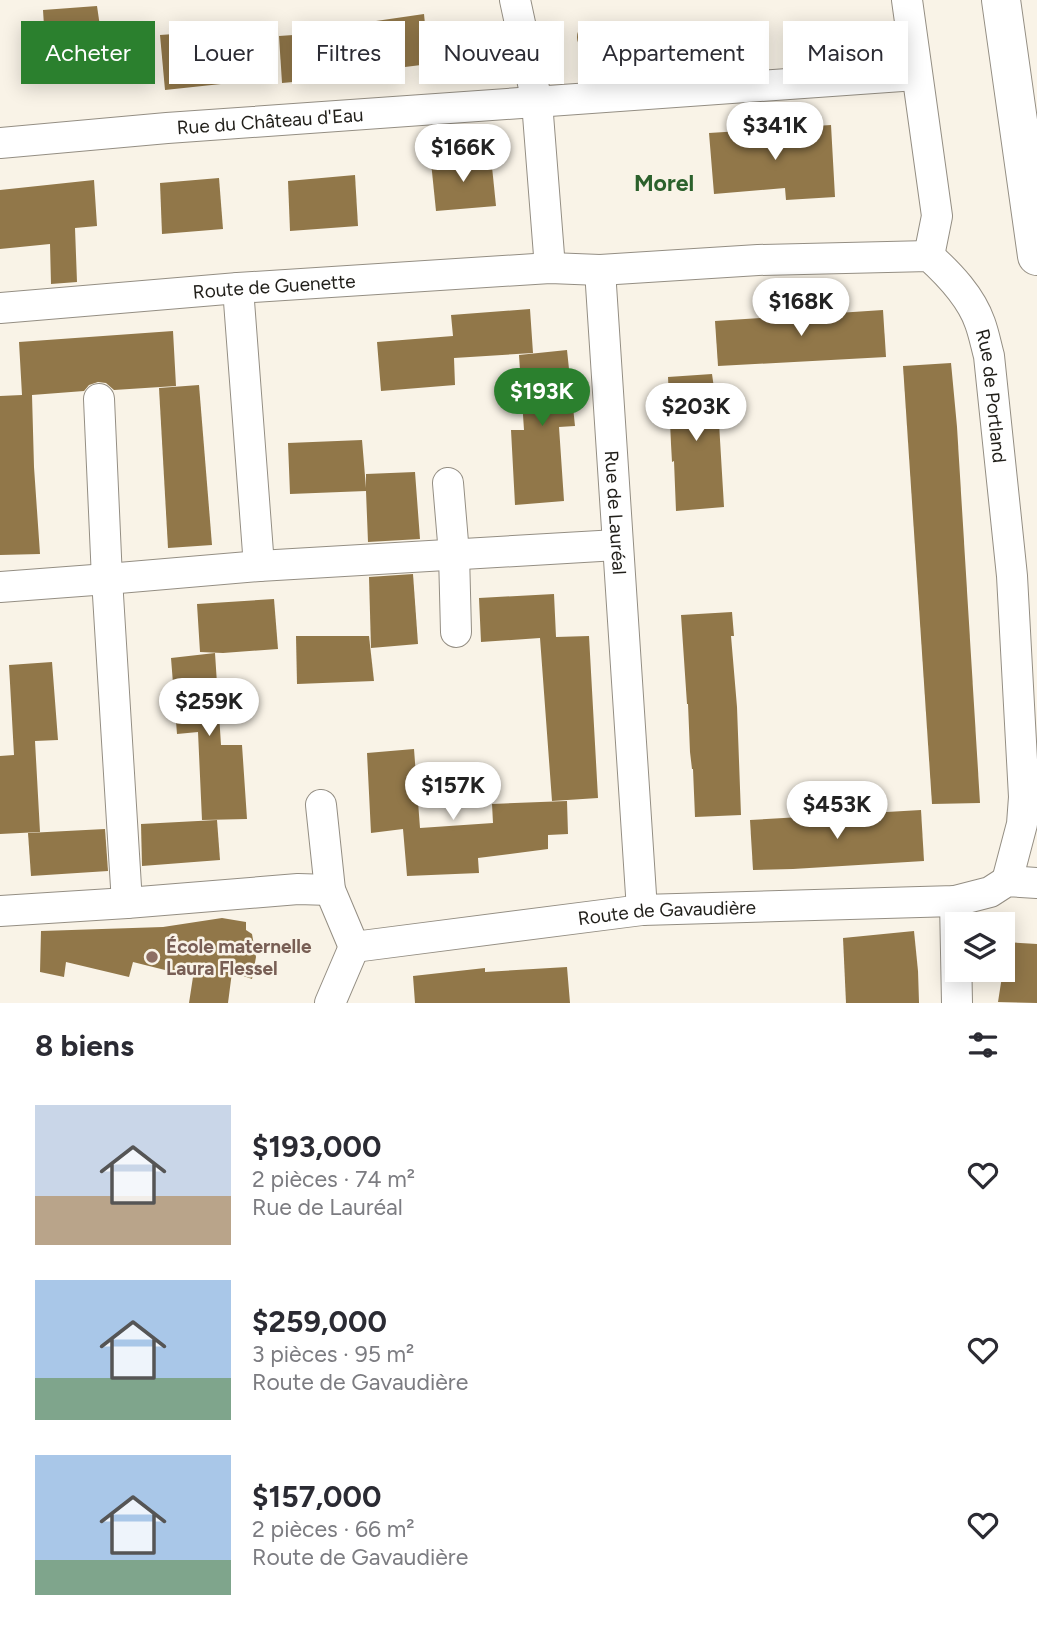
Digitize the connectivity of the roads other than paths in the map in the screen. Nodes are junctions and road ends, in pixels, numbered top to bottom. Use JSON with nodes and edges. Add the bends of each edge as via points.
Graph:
{"nodes":[{"id":1,"x":515,"y":0,"type":"edge"},
{"id":2,"x":907,"y":0,"type":"edge"},
{"id":3,"x":1001,"y":0,"type":"edge"},
{"id":4,"x":916,"y":75,"type":"junction"},
{"id":5,"x":537,"y":102,"type":"junction"},
{"id":6,"x":0,"y":143,"type":"edge"},
{"id":7,"x":929,"y":256,"type":"junction"},
{"id":8,"x":1037,"y":256,"type":"edge"},
{"id":9,"x":550,"y":268,"type":"junction"},
{"id":10,"x":600,"y":270,"type":"junction"},
{"id":11,"x":238,"y":288,"type":"junction"},
{"id":12,"x":0,"y":308,"type":"edge"},
{"id":13,"x":99,"y":399,"type":"dead end"},
{"id":14,"x":448,"y":483,"type":"dead end"},
{"id":15,"x":617,"y":545,"type":"junction"},
{"id":16,"x":454,"y":554,"type":"junction"},
{"id":17,"x":259,"y":566,"type":"junction"},
{"id":18,"x":107,"y":579,"type":"junction"},
{"id":19,"x":0,"y":586,"type":"edge"},
{"id":20,"x":456,"y":632,"type":"dead end"},
{"id":21,"x":321,"y":805,"type":"dead end"},
{"id":22,"x":1029,"y":824,"type":"edge"},
{"id":23,"x":1007,"y":881,"type":"junction"},
{"id":24,"x":1037,"y":883,"type":"edge"},
{"id":25,"x":330,"y":890,"type":"junction"},
{"id":26,"x":955,"y":901,"type":"junction"},
{"id":27,"x":127,"y":903,"type":"junction"},
{"id":28,"x":642,"y":910,"type":"junction"},
{"id":29,"x":0,"y":911,"type":"edge"},
{"id":30,"x":354,"y":947,"type":"junction"},
{"id":31,"x":330,"y":1003,"type":"edge"},
{"id":32,"x":957,"y":1003,"type":"edge"}],
"edges":[{"from":1,"to":5,"type":"street"},
{"from":2,"to":4,"type":"street"},
{"from":3,"to":8,"type":"main road"},
{"from":4,"to":5,"type":"street","name":"Rue du Château d'Eau"},
{"from":4,"to":7,"type":"street","via":[[937,216]]},
{"from":5,"to":6,"type":"street","name":"Rue du Château d'Eau"},
{"from":5,"to":9,"type":"street"},
{"from":7,"to":10,"type":"street"},
{"from":7,"to":22,"type":"street","name":"Rue de Portland","via":[[962,291],[980,321],[989,356],[1012,576]]},
{"from":9,"to":10,"type":"street"},
{"from":9,"to":11,"type":"street","name":"Route de Guenette"},
{"from":10,"to":15,"type":"street","name":"Rue de Lauréal"},
{"from":11,"to":12,"type":"street","name":"Route de Guenette"},
{"from":11,"to":17,"type":"street"},
{"from":13,"to":18,"type":"street"},
{"from":14,"to":16,"type":"street"},
{"from":15,"to":16,"type":"street"},
{"from":15,"to":28,"type":"street","name":"Rue de Lauréal"},
{"from":16,"to":17,"type":"street"},
{"from":16,"to":20,"type":"street"},
{"from":17,"to":18,"type":"street"},
{"from":18,"to":19,"type":"street"},
{"from":18,"to":27,"type":"street"},
{"from":21,"to":25,"type":"street"},
{"from":22,"to":23,"type":"street","name":"Rue de Portland"},
{"from":23,"to":24,"type":"street","name":"Route de Gavaudière"},
{"from":23,"to":26,"type":"street","name":"Route de Gavaudière","via":[[990,892]]},
{"from":25,"to":27,"type":"street"},
{"from":25,"to":30,"type":"street"},
{"from":26,"to":28,"type":"street","name":"Route de Gavaudière"},
{"from":26,"to":32,"type":"street"},
{"from":27,"to":29,"type":"street"},
{"from":28,"to":30,"type":"street","name":"Route de Gavaudière"},
{"from":30,"to":31,"type":"street"}]}
